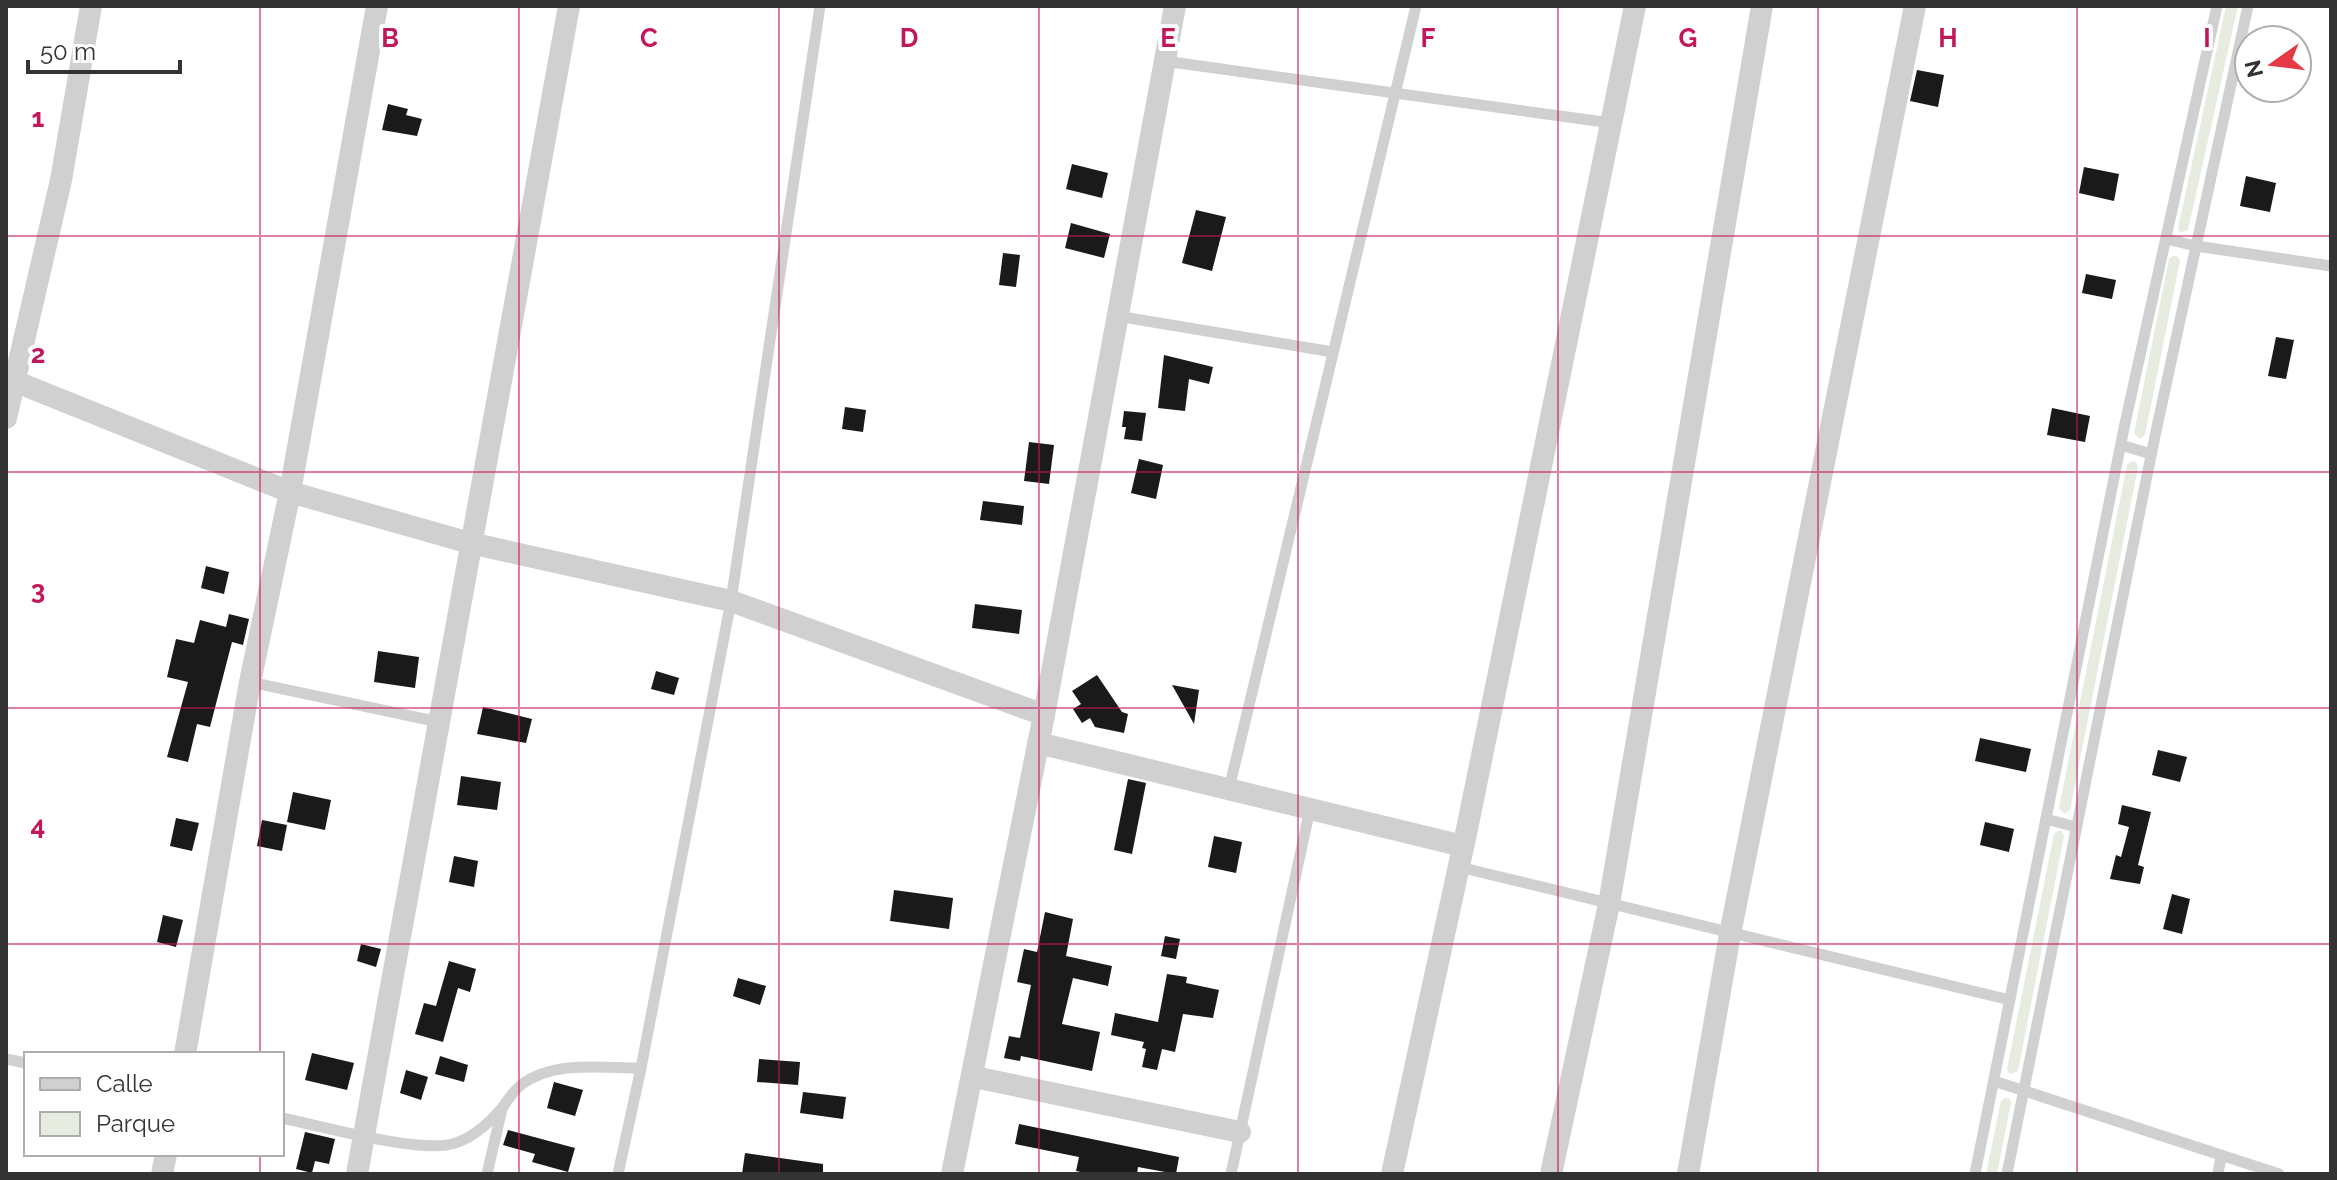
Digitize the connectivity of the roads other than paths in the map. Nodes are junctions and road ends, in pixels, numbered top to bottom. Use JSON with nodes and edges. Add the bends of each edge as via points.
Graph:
{"nodes":[{"id":1,"x":91,"y":6,"type":"edge"},
{"id":2,"x":377,"y":6,"type":"edge"},
{"id":3,"x":569,"y":6,"type":"edge"},
{"id":4,"x":820,"y":6,"type":"edge"},
{"id":5,"x":1175,"y":6,"type":"edge"},
{"id":6,"x":1416,"y":6,"type":"edge"},
{"id":7,"x":1635,"y":6,"type":"edge"},
{"id":8,"x":1762,"y":6,"type":"edge"},
{"id":9,"x":1915,"y":6,"type":"edge"},
{"id":10,"x":2217,"y":6,"type":"edge"},
{"id":11,"x":2248,"y":6,"type":"edge"},
{"id":12,"x":1164,"y":61,"type":"junction"},
{"id":13,"x":1395,"y":93,"type":"junction"},
{"id":14,"x":1611,"y":123,"type":"junction"},
{"id":15,"x":2166,"y":239,"type":"junction"},
{"id":16,"x":2196,"y":246,"type":"junction"},
{"id":17,"x":2331,"y":266,"type":"edge"},
{"id":18,"x":1117,"y":316,"type":"junction"},
{"id":19,"x":1333,"y":352,"type":"junction"},
{"id":20,"x":12,"y":371,"type":"edge"},
{"id":21,"x":6,"y":418,"type":"edge"},
{"id":22,"x":2121,"y":445,"type":"junction"},
{"id":23,"x":2151,"y":454,"type":"junction"},
{"id":24,"x":290,"y":492,"type":"junction"},
{"id":25,"x":470,"y":543,"type":"junction"},
{"id":26,"x":731,"y":601,"type":"junction"},
{"id":27,"x":250,"y":682,"type":"junction"},
{"id":28,"x":1044,"y":715,"type":"junction"},
{"id":29,"x":439,"y":722,"type":"junction"},
{"id":30,"x":1038,"y":743,"type":"junction"},
{"id":31,"x":1229,"y":789,"type":"junction"},
{"id":32,"x":1310,"y":809,"type":"junction"},
{"id":33,"x":2046,"y":819,"type":"junction"},
{"id":34,"x":2076,"y":827,"type":"junction"},
{"id":35,"x":1461,"y":857,"type":"junction"},
{"id":36,"x":1609,"y":904,"type":"junction"},
{"id":37,"x":1730,"y":934,"type":"junction"},
{"id":38,"x":2010,"y":1000,"type":"junction"},
{"id":39,"x":185,"y":1052,"type":"edge"},
{"id":40,"x":641,"y":1068,"type":"junction"},
{"id":41,"x":974,"y":1077,"type":"junction"},
{"id":42,"x":1994,"y":1081,"type":"junction"},
{"id":43,"x":2024,"y":1090,"type":"junction"},
{"id":44,"x":502,"y":1108,"type":"junction"},
{"id":45,"x":284,"y":1118,"type":"edge"},
{"id":46,"x":1240,"y":1132,"type":"junction"},
{"id":47,"x":364,"y":1135,"type":"junction"},
{"id":48,"x":2221,"y":1156,"type":"junction"},
{"id":49,"x":357,"y":1174,"type":"edge"},
{"id":50,"x":487,"y":1174,"type":"edge"},
{"id":51,"x":618,"y":1174,"type":"edge"},
{"id":52,"x":952,"y":1174,"type":"edge"},
{"id":53,"x":1231,"y":1174,"type":"edge"},
{"id":54,"x":1392,"y":1174,"type":"edge"},
{"id":55,"x":1551,"y":1174,"type":"edge"},
{"id":56,"x":1688,"y":1174,"type":"edge"},
{"id":57,"x":1975,"y":1174,"type":"edge"},
{"id":58,"x":2007,"y":1174,"type":"edge"},
{"id":59,"x":2218,"y":1174,"type":"edge"},
{"id":60,"x":2279,"y":1174,"type":"edge"}],
"edges":[{"from":1,"to":20,"type":"street","via":[[61,180]]},
{"from":2,"to":24,"type":"street"},
{"from":3,"to":25,"type":"street"},
{"from":4,"to":26,"type":"lane"},
{"from":5,"to":12,"type":"street"},
{"from":6,"to":13,"type":"lane"},
{"from":7,"to":14,"type":"street"},
{"from":8,"to":36,"type":"street"},
{"from":9,"to":37,"type":"street"},
{"from":10,"to":15,"type":"lane"},
{"from":11,"to":16,"type":"lane"},
{"from":12,"to":13,"type":"lane"},
{"from":12,"to":18,"type":"street"},
{"from":13,"to":14,"type":"lane"},
{"from":13,"to":19,"type":"lane"},
{"from":14,"to":35,"type":"street"},
{"from":15,"to":16,"type":"lane"},
{"from":15,"to":22,"type":"lane"},
{"from":16,"to":17,"type":"lane"},
{"from":16,"to":23,"type":"lane"},
{"from":18,"to":19,"type":"lane"},
{"from":18,"to":28,"type":"street"},
{"from":19,"to":31,"type":"lane"},
{"from":20,"to":21,"type":"street"},
{"from":20,"to":24,"type":"street"},
{"from":22,"to":23,"type":"lane"},
{"from":22,"to":33,"type":"lane"},
{"from":23,"to":34,"type":"lane"},
{"from":24,"to":25,"type":"street"},
{"from":24,"to":27,"type":"street"},
{"from":25,"to":26,"type":"street"},
{"from":25,"to":29,"type":"street"},
{"from":26,"to":28,"type":"street"},
{"from":26,"to":40,"type":"lane"},
{"from":27,"to":29,"type":"lane"},
{"from":27,"to":39,"type":"street"},
{"from":28,"to":30,"type":"street"},
{"from":29,"to":47,"type":"street"},
{"from":30,"to":31,"type":"street"},
{"from":30,"to":41,"type":"street"},
{"from":31,"to":32,"type":"street"},
{"from":32,"to":35,"type":"street"},
{"from":32,"to":46,"type":"lane"},
{"from":33,"to":34,"type":"lane"},
{"from":33,"to":38,"type":"lane"},
{"from":34,"to":43,"type":"lane"},
{"from":35,"to":36,"type":"lane"},
{"from":35,"to":54,"type":"street"},
{"from":36,"to":37,"type":"lane"},
{"from":36,"to":55,"type":"street"},
{"from":37,"to":38,"type":"lane"},
{"from":37,"to":56,"type":"street"},
{"from":38,"to":42,"type":"lane"},
{"from":40,"to":44,"type":"lane","via":[[555,1070],[522,1084]]},
{"from":40,"to":51,"type":"lane"},
{"from":41,"to":46,"type":"street"},
{"from":41,"to":52,"type":"street"},
{"from":42,"to":43,"type":"lane"},
{"from":42,"to":57,"type":"lane"},
{"from":43,"to":48,"type":"lane"},
{"from":43,"to":58,"type":"lane"},
{"from":44,"to":47,"type":"lane","via":[[454,1144],[434,1147]]},
{"from":44,"to":50,"type":"lane"},
{"from":45,"to":47,"type":"lane"},
{"from":46,"to":53,"type":"lane"},
{"from":47,"to":49,"type":"street"},
{"from":48,"to":59,"type":"lane"},
{"from":48,"to":60,"type":"lane"}]}
